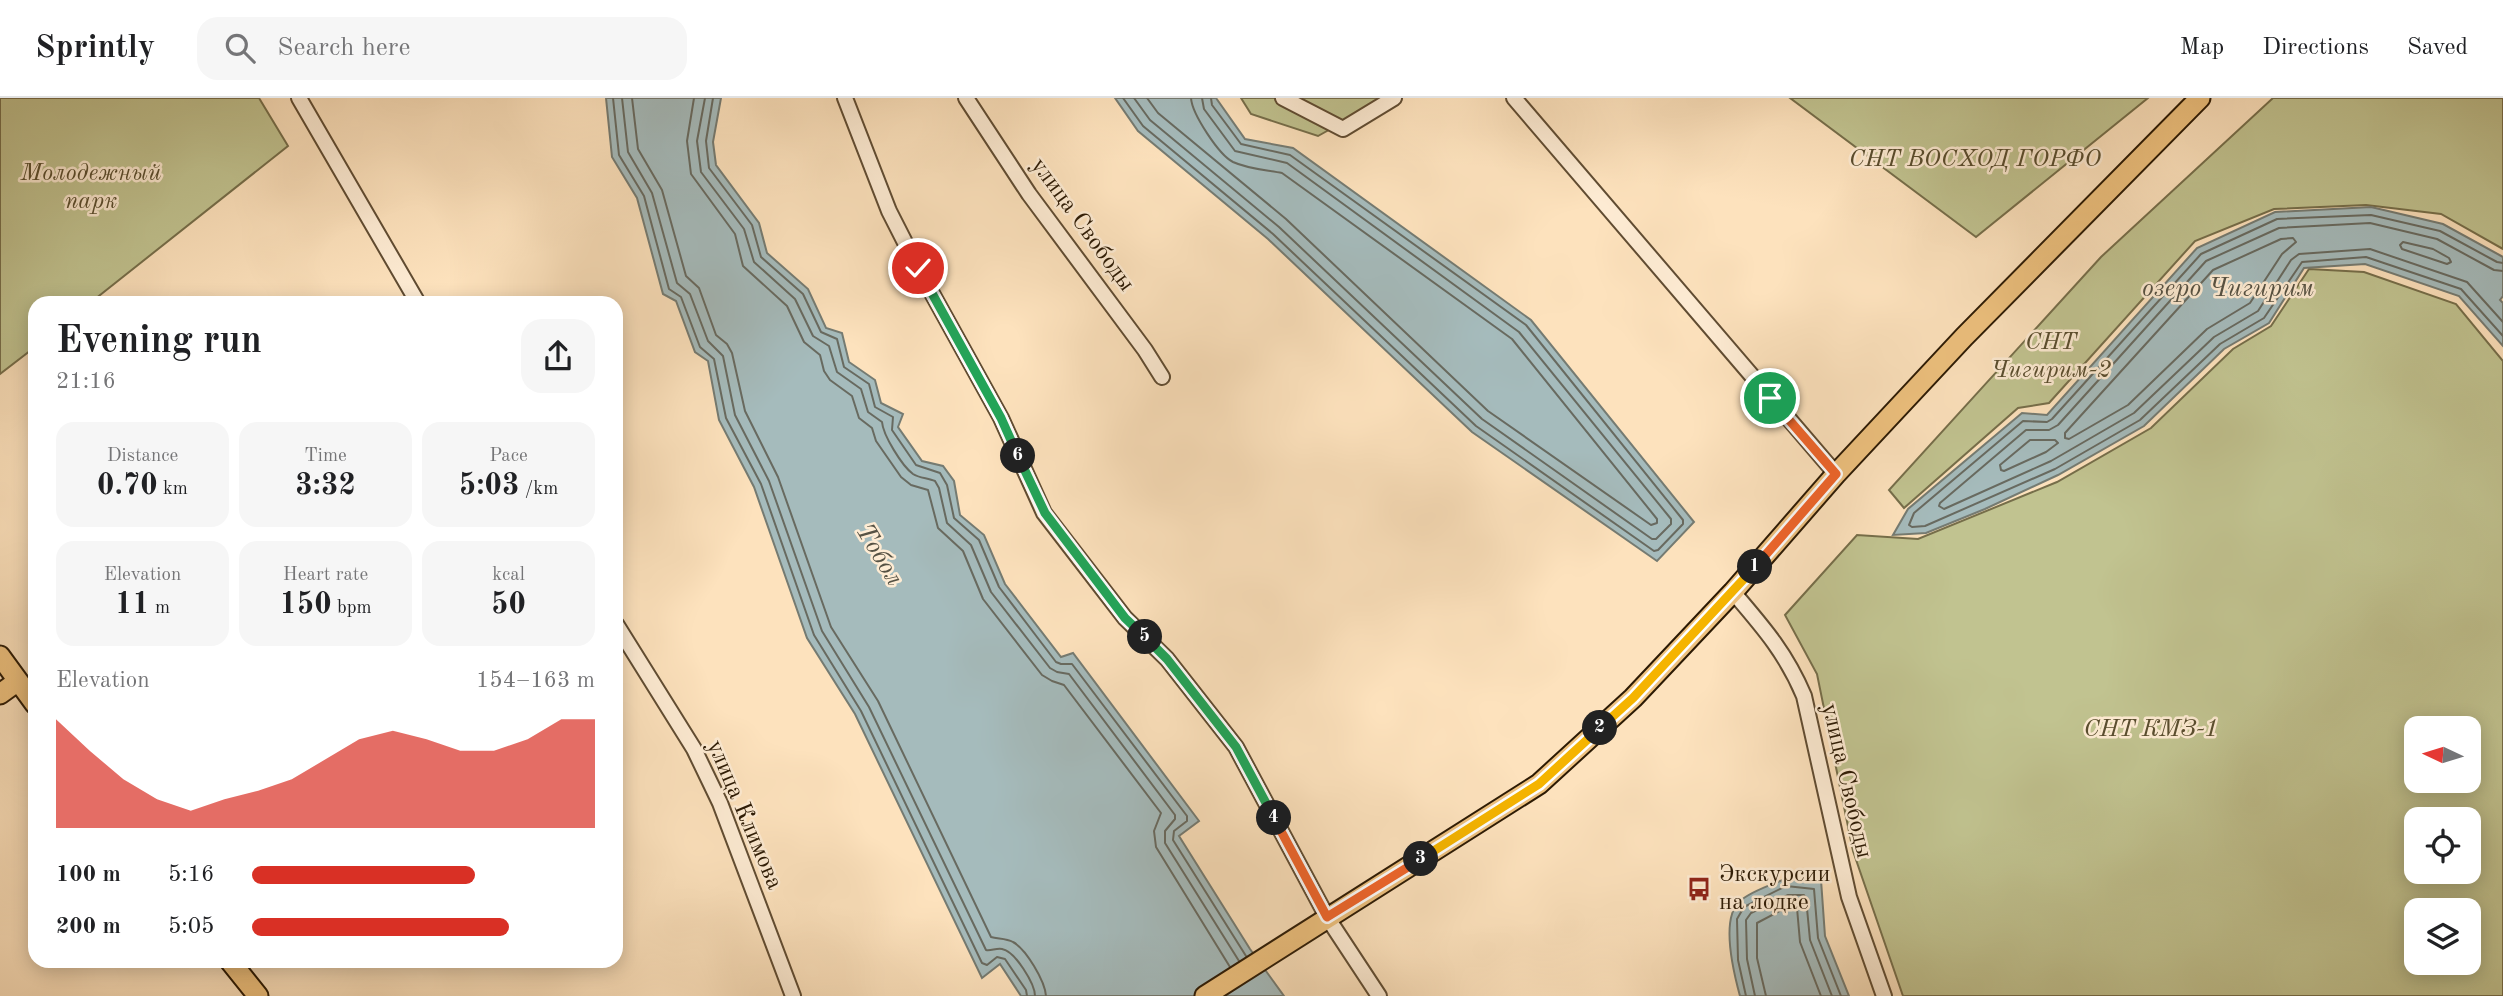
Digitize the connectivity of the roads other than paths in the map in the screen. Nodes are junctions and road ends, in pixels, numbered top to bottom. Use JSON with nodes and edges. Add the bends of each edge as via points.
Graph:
{"nodes":[{"id":1,"x":299,"y":98,"type":"edge"},
{"id":2,"x":845,"y":98,"type":"edge"},
{"id":3,"x":966,"y":98,"type":"edge"},
{"id":4,"x":1283,"y":98,"type":"edge"},
{"id":5,"x":1394,"y":98,"type":"edge"},
{"id":6,"x":1514,"y":98,"type":"edge"},
{"id":7,"x":2200,"y":98,"type":"edge"},
{"id":8,"x":414,"y":296,"type":"edge"},
{"id":9,"x":1162,"y":377,"type":"dead end"},
{"id":10,"x":1836,"y":474,"type":"junction"},
{"id":11,"x":1733,"y":593,"type":"junction"},
{"id":12,"x":623,"y":635,"type":"edge"},
{"id":13,"x":0,"y":656,"type":"edge"},
{"id":14,"x":18,"y":681,"type":"junction"},
{"id":15,"x":0,"y":694,"type":"edge"},
{"id":16,"x":28,"y":695,"type":"edge"},
{"id":17,"x":1327,"y":917,"type":"junction"},
{"id":18,"x":236,"y":968,"type":"edge"},
{"id":19,"x":258,"y":996,"type":"edge"},
{"id":20,"x":793,"y":996,"type":"edge"},
{"id":21,"x":1205,"y":996,"type":"edge"},
{"id":22,"x":1379,"y":996,"type":"edge"},
{"id":23,"x":1884,"y":996,"type":"edge"}],
"edges":[{"from":1,"to":8,"type":"street"},
{"from":2,"to":17,"type":"street","via":[[889,211],[1001,418],[1045,513],[1125,618],[1167,659],[1236,747]]},
{"from":3,"to":9,"type":"street","name":"улица Свободы","via":[[1029,194]]},
{"from":4,"to":5,"type":"street","via":[[1343,129]]},
{"from":6,"to":10,"type":"street"},
{"from":7,"to":10,"type":"main road"},
{"from":10,"to":11,"type":"main road"},
{"from":11,"to":17,"type":"main road","via":[[1633,698],[1539,784]]},
{"from":11,"to":23,"type":"street","name":"улица Свободы","via":[[1779,647],[1804,696],[1849,897]]},
{"from":12,"to":20,"type":"street","name":"улица Климова","via":[[694,749],[720,803]]},
{"from":13,"to":14,"type":"main road"},
{"from":14,"to":15,"type":"main road"},
{"from":14,"to":16,"type":"main road"},
{"from":17,"to":21,"type":"main road"},
{"from":17,"to":22,"type":"street"},
{"from":18,"to":19,"type":"main road"}]}
